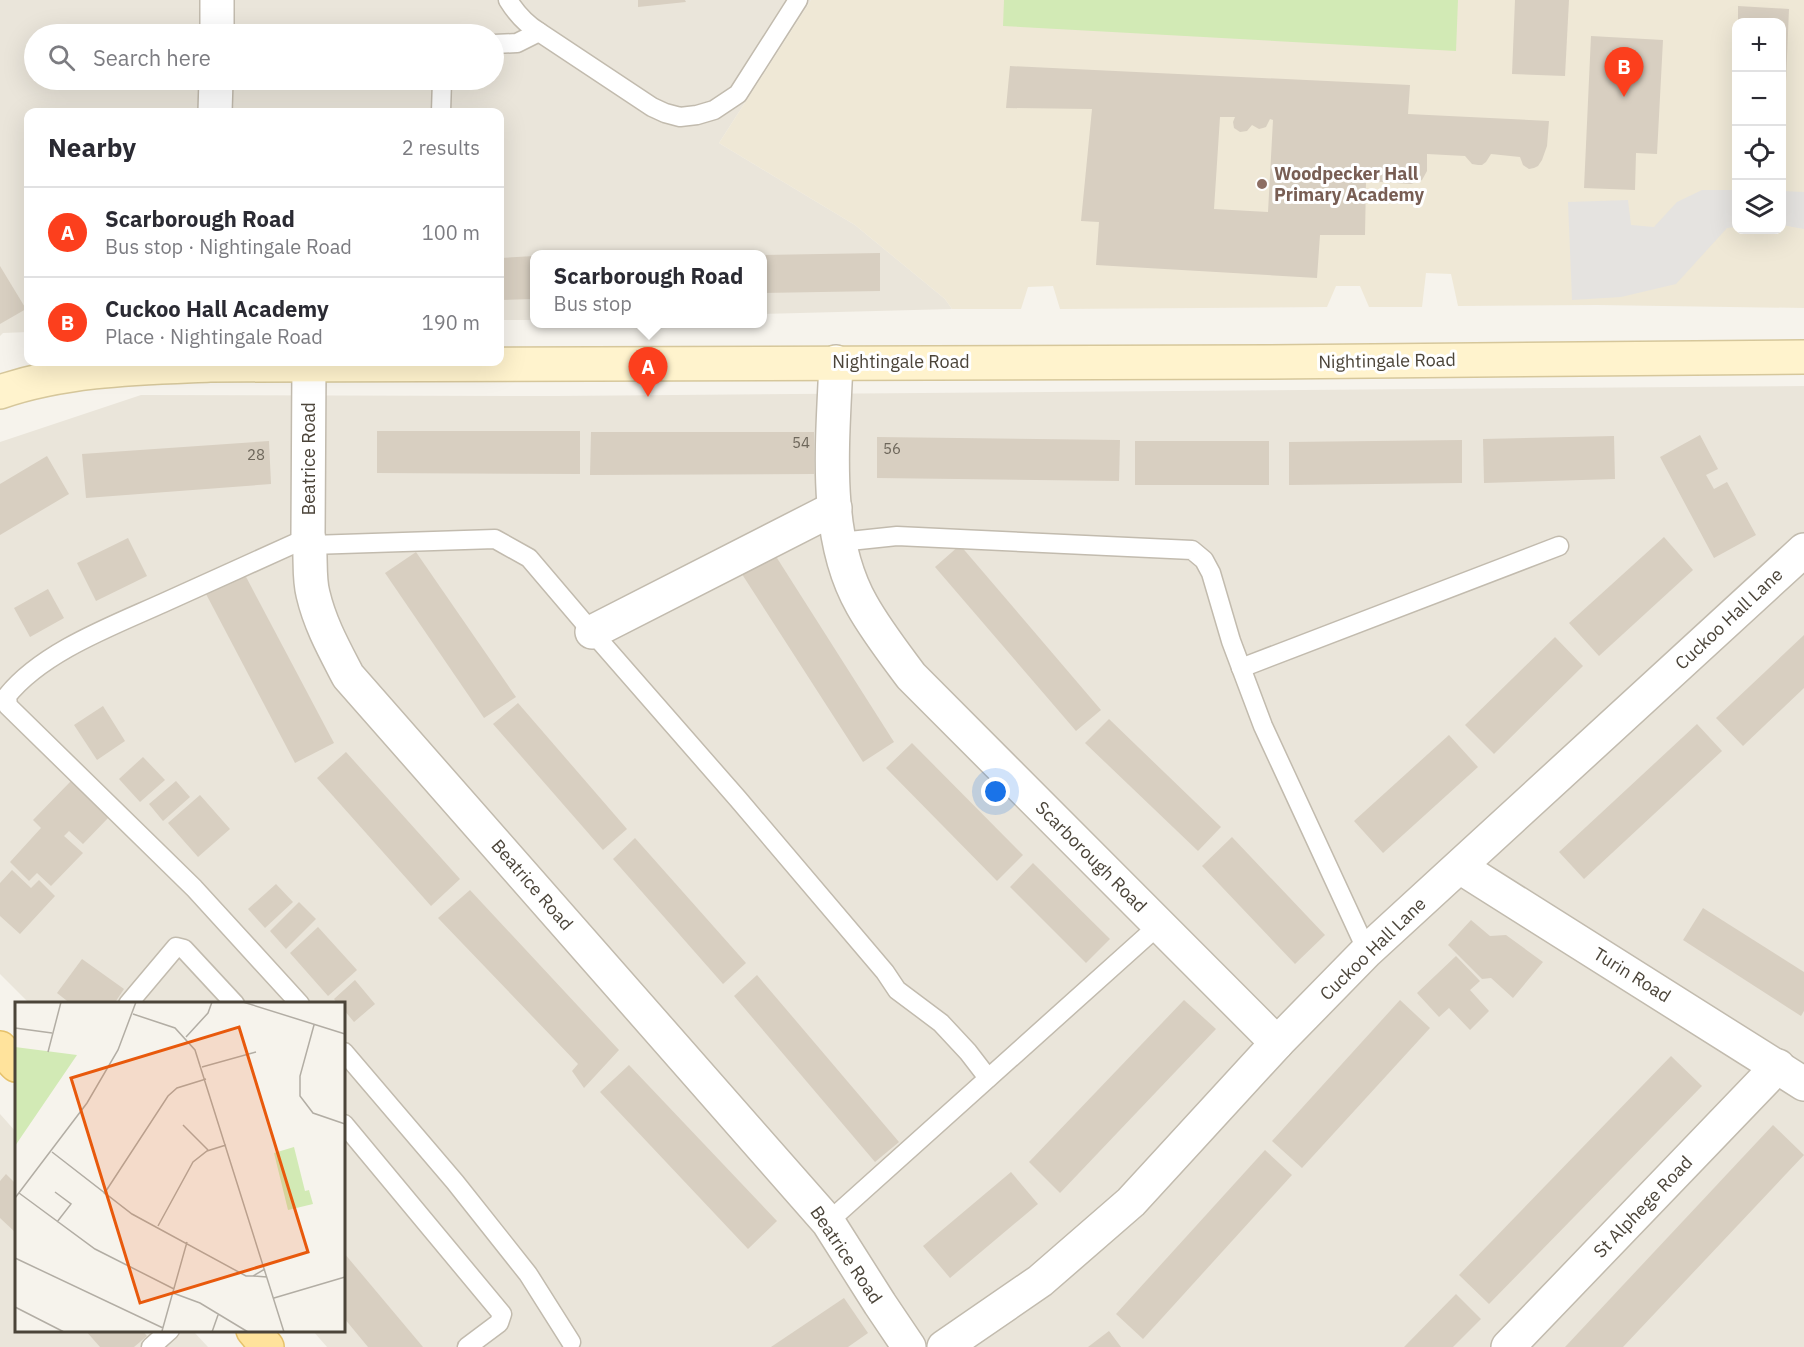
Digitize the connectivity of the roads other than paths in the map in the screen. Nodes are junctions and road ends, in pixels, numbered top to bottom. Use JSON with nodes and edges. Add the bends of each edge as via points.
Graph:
{"nodes":[{"id":1,"x":217,"y":0,"type":"edge"},
{"id":2,"x":508,"y":0,"type":"edge"},
{"id":3,"x":798,"y":0,"type":"edge"},
{"id":4,"x":217,"y":24,"type":"edge"},
{"id":5,"x":539,"y":32,"type":"junction"},
{"id":6,"x":504,"y":44,"type":"edge"},
{"id":7,"x":216,"y":90,"type":"edge"},
{"id":8,"x":442,"y":90,"type":"edge"},
{"id":9,"x":215,"y":108,"type":"edge"},
{"id":10,"x":441,"y":108,"type":"edge"},
{"id":11,"x":1804,"y":357,"type":"edge"},
{"id":12,"x":836,"y":362,"type":"junction"},
{"id":13,"x":504,"y":364,"type":"edge"},
{"id":14,"x":166,"y":366,"type":"edge"},
{"id":15,"x":309,"y":366,"type":"edge"},
{"id":16,"x":0,"y":392,"type":"edge"},
{"id":17,"x":835,"y":508,"type":"junction"},
{"id":18,"x":310,"y":541,"type":"junction"},
{"id":19,"x":840,"y":543,"type":"junction"},
{"id":20,"x":1559,"y":546,"type":"dead end"},
{"id":21,"x":1804,"y":550,"type":"edge"},
{"id":22,"x":592,"y":632,"type":"junction"},
{"id":23,"x":1241,"y":668,"type":"junction"},
{"id":24,"x":1460,"y":867,"type":"junction"},
{"id":25,"x":1159,"y":925,"type":"junction"},
{"id":26,"x":1367,"y":951,"type":"junction"},
{"id":27,"x":130,"y":1002,"type":"edge"},
{"id":28,"x":233,"y":1002,"type":"edge"},
{"id":29,"x":298,"y":1002,"type":"edge"},
{"id":30,"x":1277,"y":1043,"type":"junction"},
{"id":31,"x":0,"y":1048,"type":"edge"},
{"id":32,"x":345,"y":1053,"type":"edge"},
{"id":33,"x":15,"y":1064,"type":"edge"},
{"id":34,"x":1778,"y":1066,"type":"junction"},
{"id":35,"x":988,"y":1078,"type":"junction"},
{"id":36,"x":1804,"y":1084,"type":"edge"},
{"id":37,"x":345,"y":1125,"type":"edge"},
{"id":38,"x":828,"y":1222,"type":"junction"},
{"id":39,"x":168,"y":1332,"type":"edge"},
{"id":40,"x":255,"y":1332,"type":"edge"},
{"id":41,"x":571,"y":1342,"type":"dead end"},
{"id":42,"x":151,"y":1347,"type":"edge"},
{"id":43,"x":267,"y":1347,"type":"edge"},
{"id":44,"x":467,"y":1347,"type":"edge"},
{"id":45,"x":909,"y":1347,"type":"edge"},
{"id":46,"x":944,"y":1347,"type":"edge"},
{"id":47,"x":1508,"y":1347,"type":"edge"}],
"edges":[{"from":1,"to":4,"type":"street"},
{"from":2,"to":5,"type":"lane","via":[[528,25]]},
{"from":3,"to":5,"type":"lane","via":[[738,94],[714,110],[697,115],[680,117],[652,107]]},
{"from":5,"to":6,"type":"lane","via":[[517,43]]},
{"from":7,"to":9,"type":"street"},
{"from":8,"to":10,"type":"lane"},
{"from":11,"to":12,"type":"main road","name":"Nightingale Road"},
{"from":12,"to":13,"type":"main road","name":"Nightingale Road"},
{"from":12,"to":17,"type":"street","name":"Scarborough Road","via":[[832,463]]},
{"from":14,"to":16,"type":"main road","name":"Nightingale Road","via":[[69,375]]},
{"from":15,"to":18,"type":"street","name":"Beatrice Road"},
{"from":17,"to":19,"type":"street","name":"Scarborough Road"},
{"from":17,"to":22,"type":"street"},
{"from":18,"to":22,"type":"lane","via":[[495,539],[529,558]]},
{"from":18,"to":29,"type":"lane","via":[[110,627],[54,656],[17,683],[7,696],[8,706],[194,888]]},
{"from":18,"to":38,"type":"street","name":"Beatrice Road","via":[[312,592],[326,635],[348,676]]},
{"from":19,"to":23,"type":"lane","via":[[897,536],[1192,550],[1211,573]]},
{"from":19,"to":25,"type":"street","name":"Scarborough Road","via":[[846,570],[861,604],[911,676]]},
{"from":20,"to":23,"type":"lane"},
{"from":21,"to":24,"type":"street","name":"Cuckoo Hall Lane"},
{"from":22,"to":35,"type":"lane","via":[[897,990],[941,1023]]},
{"from":23,"to":26,"type":"lane","via":[[1263,726]]},
{"from":24,"to":26,"type":"street","name":"Cuckoo Hall Lane"},
{"from":24,"to":34,"type":"street","name":"Turin Road"},
{"from":25,"to":30,"type":"street","name":"Scarborough Road"},
{"from":25,"to":35,"type":"lane"},
{"from":26,"to":30,"type":"street","name":"Cuckoo Hall Lane"},
{"from":27,"to":28,"type":"lane","via":[[177,947],[184,949]]},
{"from":30,"to":46,"type":"street","name":"Cuckoo Hall Lane","via":[[1131,1202],[1040,1281]]},
{"from":31,"to":33,"type":"main road"},
{"from":32,"to":41,"type":"lane","via":[[528,1274]]},
{"from":34,"to":36,"type":"street","name":"Turin Road"},
{"from":34,"to":47,"type":"street","name":"St Alphege Road"},
{"from":35,"to":38,"type":"lane"},
{"from":37,"to":44,"type":"lane","via":[[502,1314],[499,1323]]},
{"from":38,"to":45,"type":"street","name":"Beatrice Road"},
{"from":39,"to":42,"type":"lane"},
{"from":40,"to":43,"type":"main road"}]}
